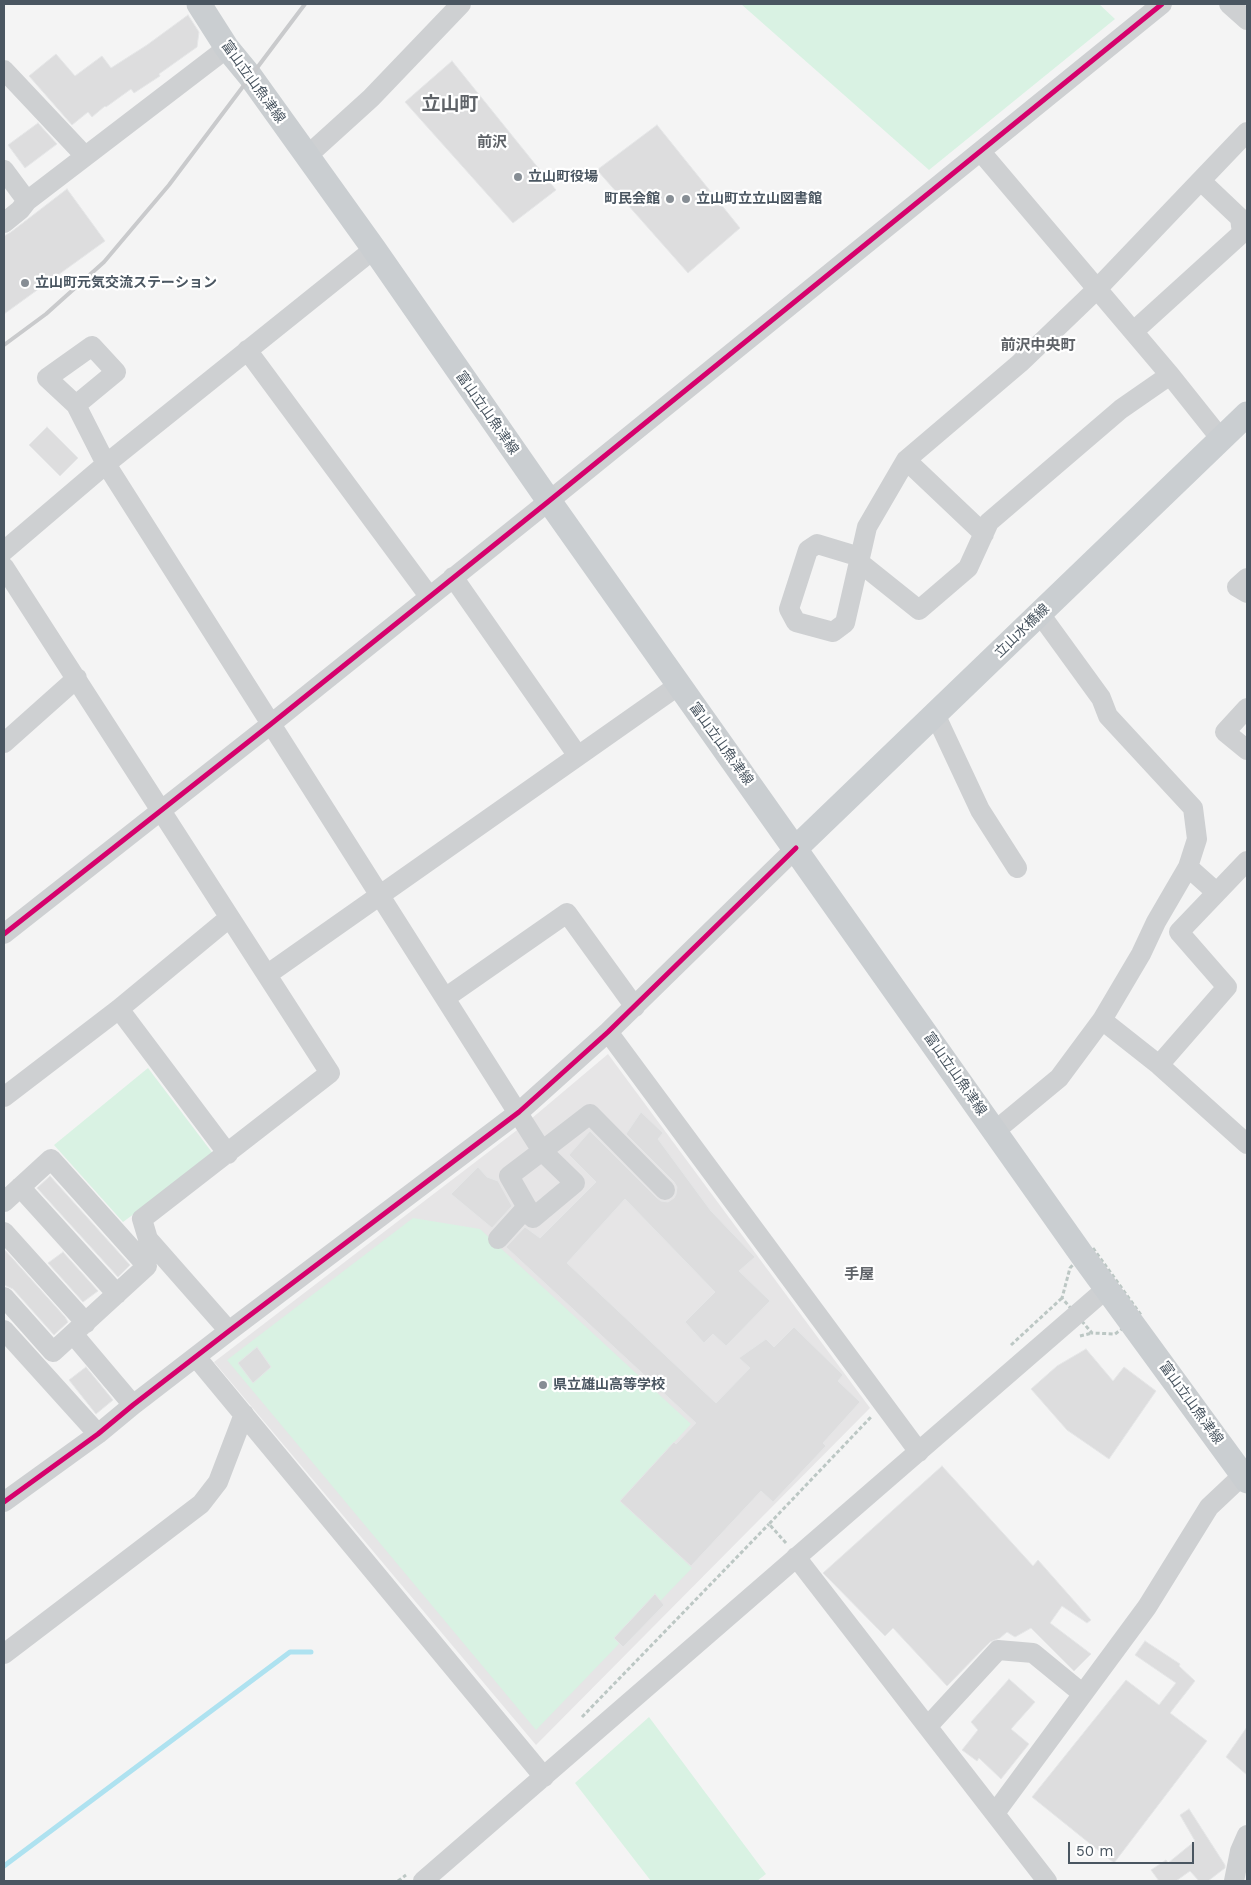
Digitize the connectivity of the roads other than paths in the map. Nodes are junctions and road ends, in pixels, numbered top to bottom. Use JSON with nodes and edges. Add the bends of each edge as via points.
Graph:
{"nodes":[{"id":1,"x":198,"y":4,"type":"edge"},
{"id":2,"x":461,"y":4,"type":"edge"},
{"id":3,"x":1162,"y":4,"type":"edge"},
{"id":4,"x":1229,"y":4,"type":"edge"},
{"id":5,"x":1247,"y":20,"type":"edge"},
{"id":6,"x":227,"y":48,"type":"junction"},
{"id":7,"x":4,"y":70,"type":"edge"},
{"id":8,"x":1247,"y":132,"type":"edge"},
{"id":9,"x":981,"y":152,"type":"junction"},
{"id":10,"x":85,"y":156,"type":"junction"},
{"id":11,"x":307,"y":156,"type":"junction"},
{"id":12,"x":4,"y":170,"type":"edge"},
{"id":13,"x":1201,"y":180,"type":"junction"},
{"id":14,"x":27,"y":201,"type":"junction"},
{"id":15,"x":4,"y":223,"type":"edge"},
{"id":16,"x":374,"y":249,"type":"junction"},
{"id":17,"x":1097,"y":289,"type":"junction"},
{"id":18,"x":1134,"y":331,"type":"junction"},
{"id":19,"x":247,"y":350,"type":"junction"},
{"id":20,"x":1170,"y":375,"type":"junction"},
{"id":21,"x":76,"y":405,"type":"dead end"},
{"id":22,"x":1247,"y":414,"type":"edge"},
{"id":23,"x":1222,"y":439,"type":"junction"},
{"id":24,"x":906,"y":460,"type":"junction"},
{"id":25,"x":106,"y":464,"type":"junction"},
{"id":26,"x":549,"y":501,"type":"junction"},
{"id":27,"x":984,"y":534,"type":"junction"},
{"id":28,"x":4,"y":551,"type":"edge"},
{"id":29,"x":4,"y":567,"type":"edge"},
{"id":30,"x":453,"y":577,"type":"junction"},
{"id":31,"x":1247,"y":578,"type":"edge"},
{"id":32,"x":1247,"y":593,"type":"edge"},
{"id":33,"x":429,"y":596,"type":"junction"},
{"id":34,"x":1040,"y":614,"type":"junction"},
{"id":35,"x":77,"y":678,"type":"junction"},
{"id":36,"x":679,"y":685,"type":"junction"},
{"id":37,"x":1247,"y":708,"type":"edge"},
{"id":38,"x":935,"y":714,"type":"junction"},
{"id":39,"x":271,"y":724,"type":"junction"},
{"id":40,"x":4,"y":743,"type":"edge"},
{"id":41,"x":1247,"y":750,"type":"edge"},
{"id":42,"x":578,"y":756,"type":"junction"},
{"id":43,"x":161,"y":810,"type":"junction"},
{"id":44,"x":796,"y":848,"type":"junction"},
{"id":45,"x":1247,"y":861,"type":"edge"},
{"id":46,"x":1188,"y":866,"type":"junction"},
{"id":47,"x":1017,"y":868,"type":"dead end"},
{"id":48,"x":1216,"y":892,"type":"junction"},
{"id":49,"x":381,"y":895,"type":"junction"},
{"id":50,"x":229,"y":918,"type":"junction"},
{"id":51,"x":4,"y":934,"type":"edge"},
{"id":52,"x":268,"y":974,"type":"junction"},
{"id":53,"x":445,"y":998,"type":"junction"},
{"id":54,"x":635,"y":1007,"type":"junction"},
{"id":55,"x":119,"y":1009,"type":"junction"},
{"id":56,"x":1102,"y":1020,"type":"junction"},
{"id":57,"x":608,"y":1032,"type":"junction"},
{"id":58,"x":1159,"y":1065,"type":"junction"},
{"id":59,"x":4,"y":1097,"type":"edge"},
{"id":60,"x":518,"y":1112,"type":"junction"},
{"id":61,"x":995,"y":1131,"type":"junction"},
{"id":62,"x":1247,"y":1144,"type":"edge"},
{"id":63,"x":542,"y":1151,"type":"junction"},
{"id":64,"x":228,"y":1154,"type":"junction"},
{"id":65,"x":20,"y":1187,"type":"junction"},
{"id":66,"x":665,"y":1190,"type":"dead end"},
{"id":67,"x":4,"y":1202,"type":"edge"},
{"id":68,"x":527,"y":1207,"type":"junction"},
{"id":69,"x":4,"y":1232,"type":"edge"},
{"id":70,"x":498,"y":1239,"type":"dead end"},
{"id":71,"x":1106,"y":1289,"type":"junction"},
{"id":72,"x":117,"y":1294,"type":"junction"},
{"id":73,"x":4,"y":1297,"type":"edge"},
{"id":74,"x":80,"y":1328,"type":"junction"},
{"id":75,"x":4,"y":1330,"type":"edge"},
{"id":76,"x":230,"y":1331,"type":"junction"},
{"id":77,"x":196,"y":1357,"type":"junction"},
{"id":78,"x":132,"y":1405,"type":"junction"},
{"id":79,"x":244,"y":1414,"type":"junction"},
{"id":80,"x":98,"y":1434,"type":"junction"},
{"id":81,"x":919,"y":1452,"type":"junction"},
{"id":82,"x":1245,"y":1478,"type":"edge"},
{"id":83,"x":4,"y":1502,"type":"edge"},
{"id":84,"x":792,"y":1551,"type":"junction"},
{"id":85,"x":4,"y":1654,"type":"edge"},
{"id":86,"x":1083,"y":1694,"type":"junction"},
{"id":87,"x":928,"y":1726,"type":"junction"},
{"id":88,"x":544,"y":1777,"type":"junction"},
{"id":89,"x":995,"y":1813,"type":"junction"},
{"id":90,"x":1247,"y":1835,"type":"edge"},
{"id":91,"x":434,"y":1878,"type":"edge"},
{"id":92,"x":1047,"y":1881,"type":"edge"},
{"id":93,"x":1234,"y":1881,"type":"edge"}],
"edges":[{"from":1,"to":6,"type":"main road","name":"富山立山魚津線"},
{"from":2,"to":11,"type":"street","via":[[371,98]]},
{"from":3,"to":9,"type":"street"},
{"from":4,"to":5,"type":"street"},
{"from":6,"to":10,"type":"street"},
{"from":6,"to":11,"type":"main road","name":"富山立山魚津線"},
{"from":7,"to":10,"type":"street"},
{"from":8,"to":13,"type":"street"},
{"from":9,"to":17,"type":"street"},
{"from":9,"to":26,"type":"street"},
{"from":10,"to":14,"type":"street"},
{"from":11,"to":16,"type":"main road","name":"富山立山魚津線"},
{"from":12,"to":14,"type":"street"},
{"from":13,"to":17,"type":"street"},
{"from":13,"to":18,"type":"street","via":[[1240,218],[1242,233]]},
{"from":14,"to":15,"type":"street"},
{"from":16,"to":19,"type":"street"},
{"from":16,"to":26,"type":"main road","name":"富山立山魚津線"},
{"from":17,"to":18,"type":"street"},
{"from":17,"to":24,"type":"street","via":[[1020,363]]},
{"from":18,"to":20,"type":"street"},
{"from":19,"to":25,"type":"street"},
{"from":19,"to":33,"type":"street"},
{"from":20,"to":23,"type":"street"},
{"from":20,"to":27,"type":"street","via":[[1121,408],[989,522]]},
{"from":21,"to":25,"type":"street"},
{"from":22,"to":23,"type":"main road","name":"立山水橋線"},
{"from":23,"to":34,"type":"main road","name":"立山水橋線"},
{"from":24,"to":27,"type":"street"},
{"from":24,"to":27,"type":"street","via":[[867,527],[859,560],[919,610],[968,568]]},
{"from":25,"to":28,"type":"street"},
{"from":25,"to":39,"type":"street"},
{"from":26,"to":30,"type":"street"},
{"from":26,"to":36,"type":"main road","name":"富山立山魚津線"},
{"from":29,"to":35,"type":"street"},
{"from":30,"to":33,"type":"street"},
{"from":30,"to":42,"type":"street"},
{"from":31,"to":32,"type":"street","via":[[1237,588]]},
{"from":33,"to":39,"type":"street"},
{"from":34,"to":38,"type":"main road","name":"立山水橋線"},
{"from":34,"to":46,"type":"street","via":[[1101,698],[1108,716],[1193,808],[1197,839]]},
{"from":35,"to":40,"type":"street"},
{"from":35,"to":43,"type":"street"},
{"from":36,"to":42,"type":"street"},
{"from":36,"to":44,"type":"main road","name":"富山立山魚津線"},
{"from":37,"to":41,"type":"street","via":[[1225,732]]},
{"from":38,"to":44,"type":"main road","name":"立山水橋線"},
{"from":38,"to":47,"type":"street","via":[[980,810]]},
{"from":39,"to":43,"type":"street"},
{"from":39,"to":49,"type":"street"},
{"from":42,"to":49,"type":"street"},
{"from":43,"to":50,"type":"street"},
{"from":43,"to":51,"type":"street"},
{"from":44,"to":54,"type":"street"},
{"from":44,"to":61,"type":"main road","name":"富山立山魚津線"},
{"from":45,"to":48,"type":"street"},
{"from":46,"to":48,"type":"street"},
{"from":46,"to":56,"type":"street"},
{"from":48,"to":58,"type":"street","via":[[1179,932],[1227,987]]},
{"from":49,"to":52,"type":"street"},
{"from":49,"to":53,"type":"street"},
{"from":50,"to":52,"type":"street"},
{"from":50,"to":55,"type":"street"},
{"from":52,"to":64,"type":"street","via":[[330,1073]]},
{"from":53,"to":54,"type":"street","via":[[567,913]]},
{"from":53,"to":60,"type":"street"},
{"from":54,"to":57,"type":"street"},
{"from":55,"to":59,"type":"street"},
{"from":55,"to":64,"type":"street"},
{"from":56,"to":58,"type":"street"},
{"from":56,"to":61,"type":"street","via":[[1060,1078]]},
{"from":57,"to":60,"type":"street"},
{"from":57,"to":81,"type":"street"},
{"from":58,"to":62,"type":"street"},
{"from":60,"to":63,"type":"street"},
{"from":60,"to":76,"type":"street"},
{"from":61,"to":71,"type":"main road","name":"富山立山魚津線"},
{"from":63,"to":66,"type":"street","via":[[590,1114]]},
{"from":63,"to":68,"type":"street","via":[[509,1176]]},
{"from":63,"to":68,"type":"street","via":[[575,1183],[533,1218]]},
{"from":64,"to":76,"type":"street","via":[[142,1219],[148,1239]]},
{"from":65,"to":67,"type":"street"},
{"from":65,"to":72,"type":"street"},
{"from":65,"to":72,"type":"street","via":[[50,1159],[148,1266]]},
{"from":68,"to":70,"type":"street"},
{"from":69,"to":74,"type":"street"},
{"from":71,"to":81,"type":"street"},
{"from":71,"to":82,"type":"main road","name":"富山立山魚津線"},
{"from":72,"to":74,"type":"street"},
{"from":73,"to":74,"type":"street","via":[[53,1352]]},
{"from":74,"to":78,"type":"street"},
{"from":75,"to":80,"type":"street"},
{"from":76,"to":77,"type":"street"},
{"from":77,"to":78,"type":"street"},
{"from":77,"to":79,"type":"street"},
{"from":78,"to":80,"type":"street"},
{"from":79,"to":85,"type":"street","via":[[218,1482],[201,1504]]},
{"from":79,"to":88,"type":"street"},
{"from":80,"to":83,"type":"street"},
{"from":81,"to":84,"type":"street"},
{"from":82,"to":86,"type":"street","via":[[1209,1508],[1147,1607]]},
{"from":84,"to":87,"type":"street"},
{"from":84,"to":88,"type":"street"},
{"from":86,"to":87,"type":"street","via":[[1033,1653],[998,1650]]},
{"from":86,"to":89,"type":"street"},
{"from":87,"to":89,"type":"street"},
{"from":88,"to":91,"type":"street"},
{"from":89,"to":92,"type":"street"},
{"from":90,"to":93,"type":"street","via":[[1240,1850]]}]}
